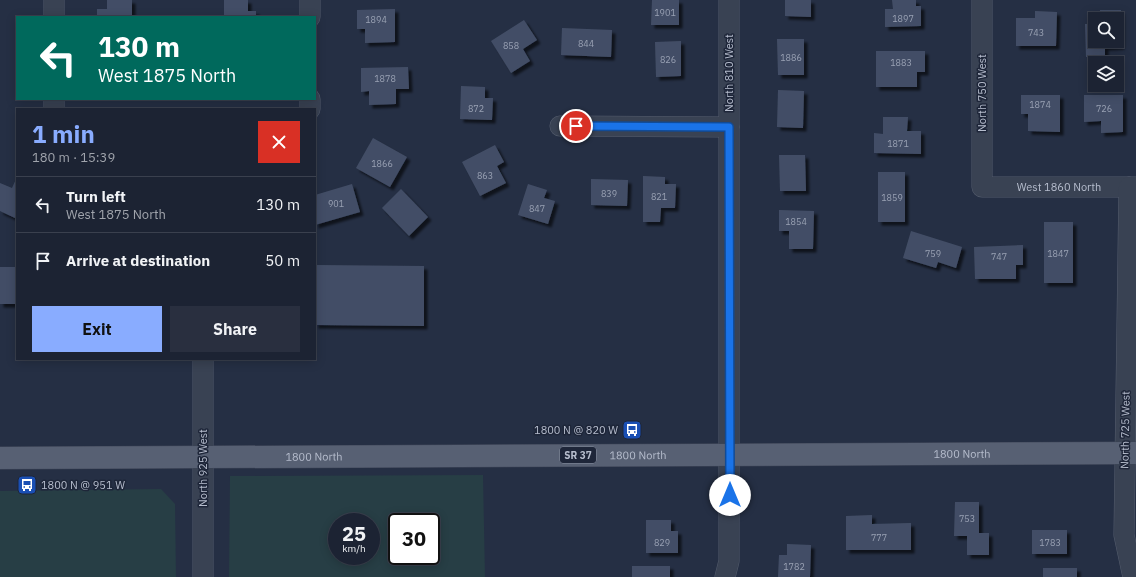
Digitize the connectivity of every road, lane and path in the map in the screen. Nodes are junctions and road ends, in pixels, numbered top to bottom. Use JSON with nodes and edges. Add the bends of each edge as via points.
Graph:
{"nodes":[{"id":1,"x":54,"y":0,"type":"edge"},
{"id":2,"x":310,"y":0,"type":"edge"},
{"id":3,"x":729,"y":0,"type":"edge"},
{"id":4,"x":982,"y":0,"type":"edge"},
{"id":5,"x":54,"y":16,"type":"edge"},
{"id":6,"x":310,"y":16,"type":"edge"},
{"id":7,"x":560,"y":126,"type":"dead end"},
{"id":8,"x":729,"y":127,"type":"junction"},
{"id":9,"x":982,"y":187,"type":"joint"},
{"id":10,"x":1132,"y":187,"type":"edge"},
{"id":11,"x":203,"y":360,"type":"edge"},
{"id":12,"x":1130,"y":453,"type":"edge"},
{"id":13,"x":729,"y":455,"type":"junction"},
{"id":14,"x":203,"y":456,"type":"junction"},
{"id":15,"x":10,"y":458,"type":"edge"},
{"id":16,"x":203,"y":577,"type":"edge"},
{"id":17,"x":725,"y":577,"type":"edge"},
{"id":18,"x":1133,"y":577,"type":"edge"}],
"edges":[{"from":1,"to":5,"type":"street"},
{"from":2,"to":6,"type":"street"},
{"from":3,"to":8,"type":"street","name":"North 810 West"},
{"from":4,"to":9,"type":"street","name":"North 750 West"},
{"from":7,"to":8,"type":"street"},
{"from":8,"to":13,"type":"street","name":"North 810 West"},
{"from":9,"to":10,"type":"street","name":"West 1860 North"},
{"from":10,"to":12,"type":"street","name":"North 725 West"},
{"from":11,"to":14,"type":"street","name":"North 925 West"},
{"from":12,"to":13,"type":"main road","name":"1800 North","number":"SR 37"},
{"from":12,"to":18,"type":"street","name":"North 725 West","via":[[1124,535]]},
{"from":13,"to":14,"type":"main road","name":"1800 North","number":"SR 37"},
{"from":13,"to":17,"type":"street","name":"North 810 West","via":[[730,561]]},
{"from":14,"to":15,"type":"main road","name":"1800 North","number":"SR 37"},
{"from":14,"to":16,"type":"street","name":"North 925 West"}]}
